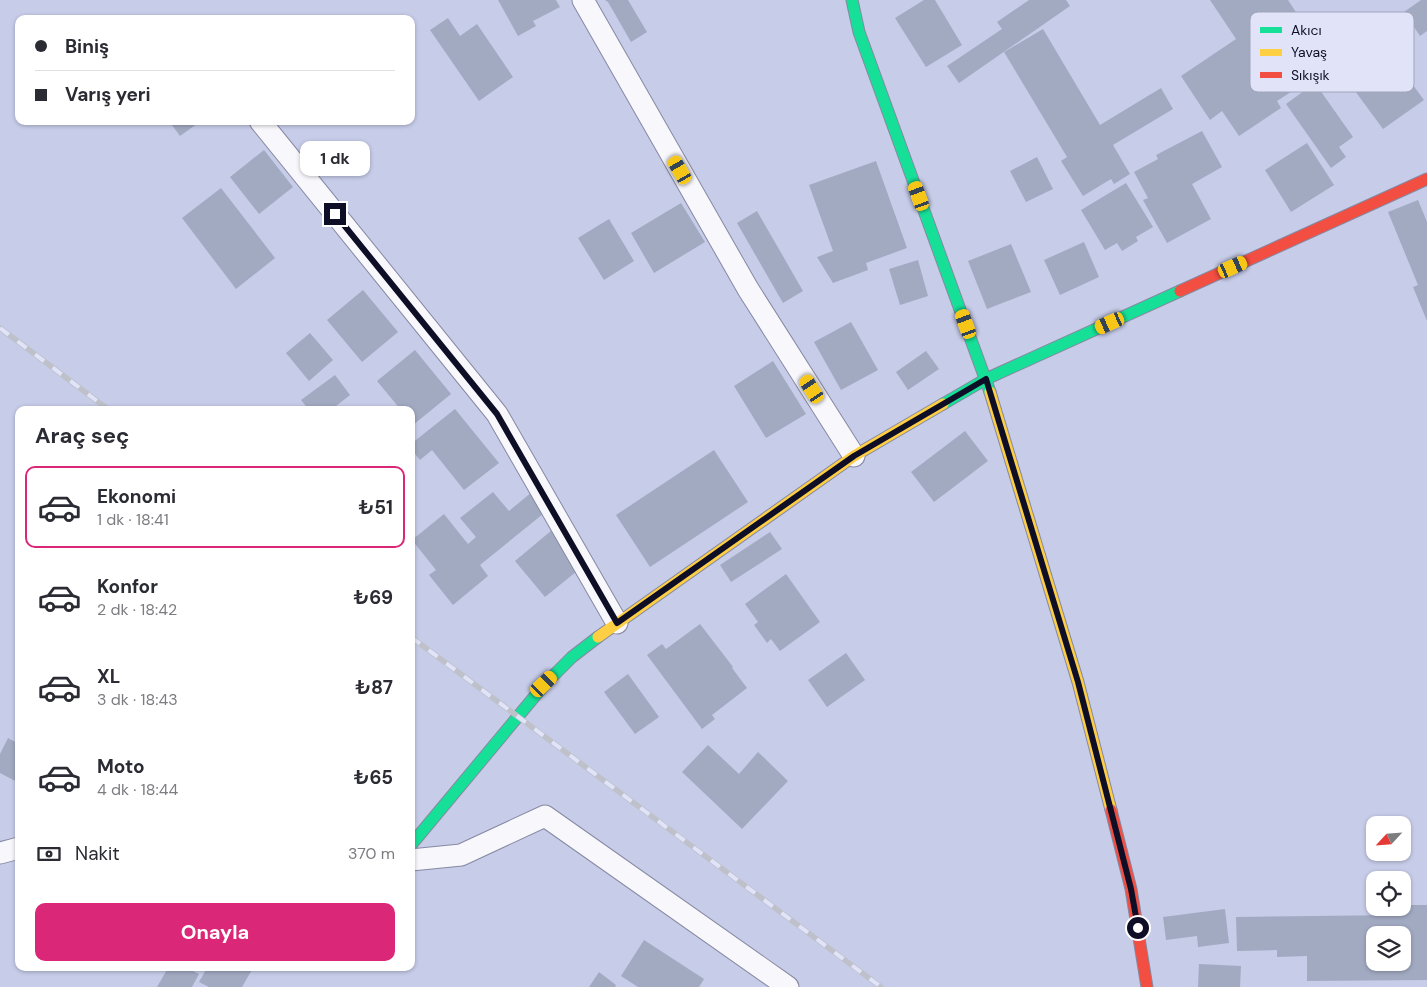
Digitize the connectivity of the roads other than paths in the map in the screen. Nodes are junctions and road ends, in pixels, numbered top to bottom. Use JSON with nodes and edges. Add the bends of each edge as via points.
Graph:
{"nodes":[{"id":1,"x":583,"y":0,"type":"edge"},
{"id":2,"x":852,"y":0,"type":"edge"},
{"id":3,"x":263,"y":125,"type":"edge"},
{"id":4,"x":1427,"y":180,"type":"edge"},
{"id":5,"x":986,"y":379,"type":"junction"},
{"id":6,"x":854,"y":456,"type":"junction"},
{"id":7,"x":617,"y":623,"type":"junction"},
{"id":8,"x":415,"y":840,"type":"edge"},
{"id":9,"x":15,"y":849,"type":"edge"},
{"id":10,"x":0,"y":853,"type":"edge"},
{"id":11,"x":415,"y":860,"type":"edge"},
{"id":12,"x":788,"y":987,"type":"edge"},
{"id":13,"x":1147,"y":987,"type":"edge"}],
"edges":[{"from":1,"to":6,"type":"street","via":[[748,290]]},
{"from":2,"to":5,"type":"street","via":[[859,32]]},
{"from":3,"to":7,"type":"street","via":[[497,414]]},
{"from":4,"to":5,"type":"street"},
{"from":5,"to":6,"type":"street"},
{"from":5,"to":13,"type":"street","via":[[1078,682],[1131,889]]},
{"from":6,"to":7,"type":"street"},
{"from":7,"to":8,"type":"street","via":[[572,657],[544,684]]},
{"from":9,"to":10,"type":"street"},
{"from":11,"to":12,"type":"street","via":[[461,855],[545,816]]}]}
